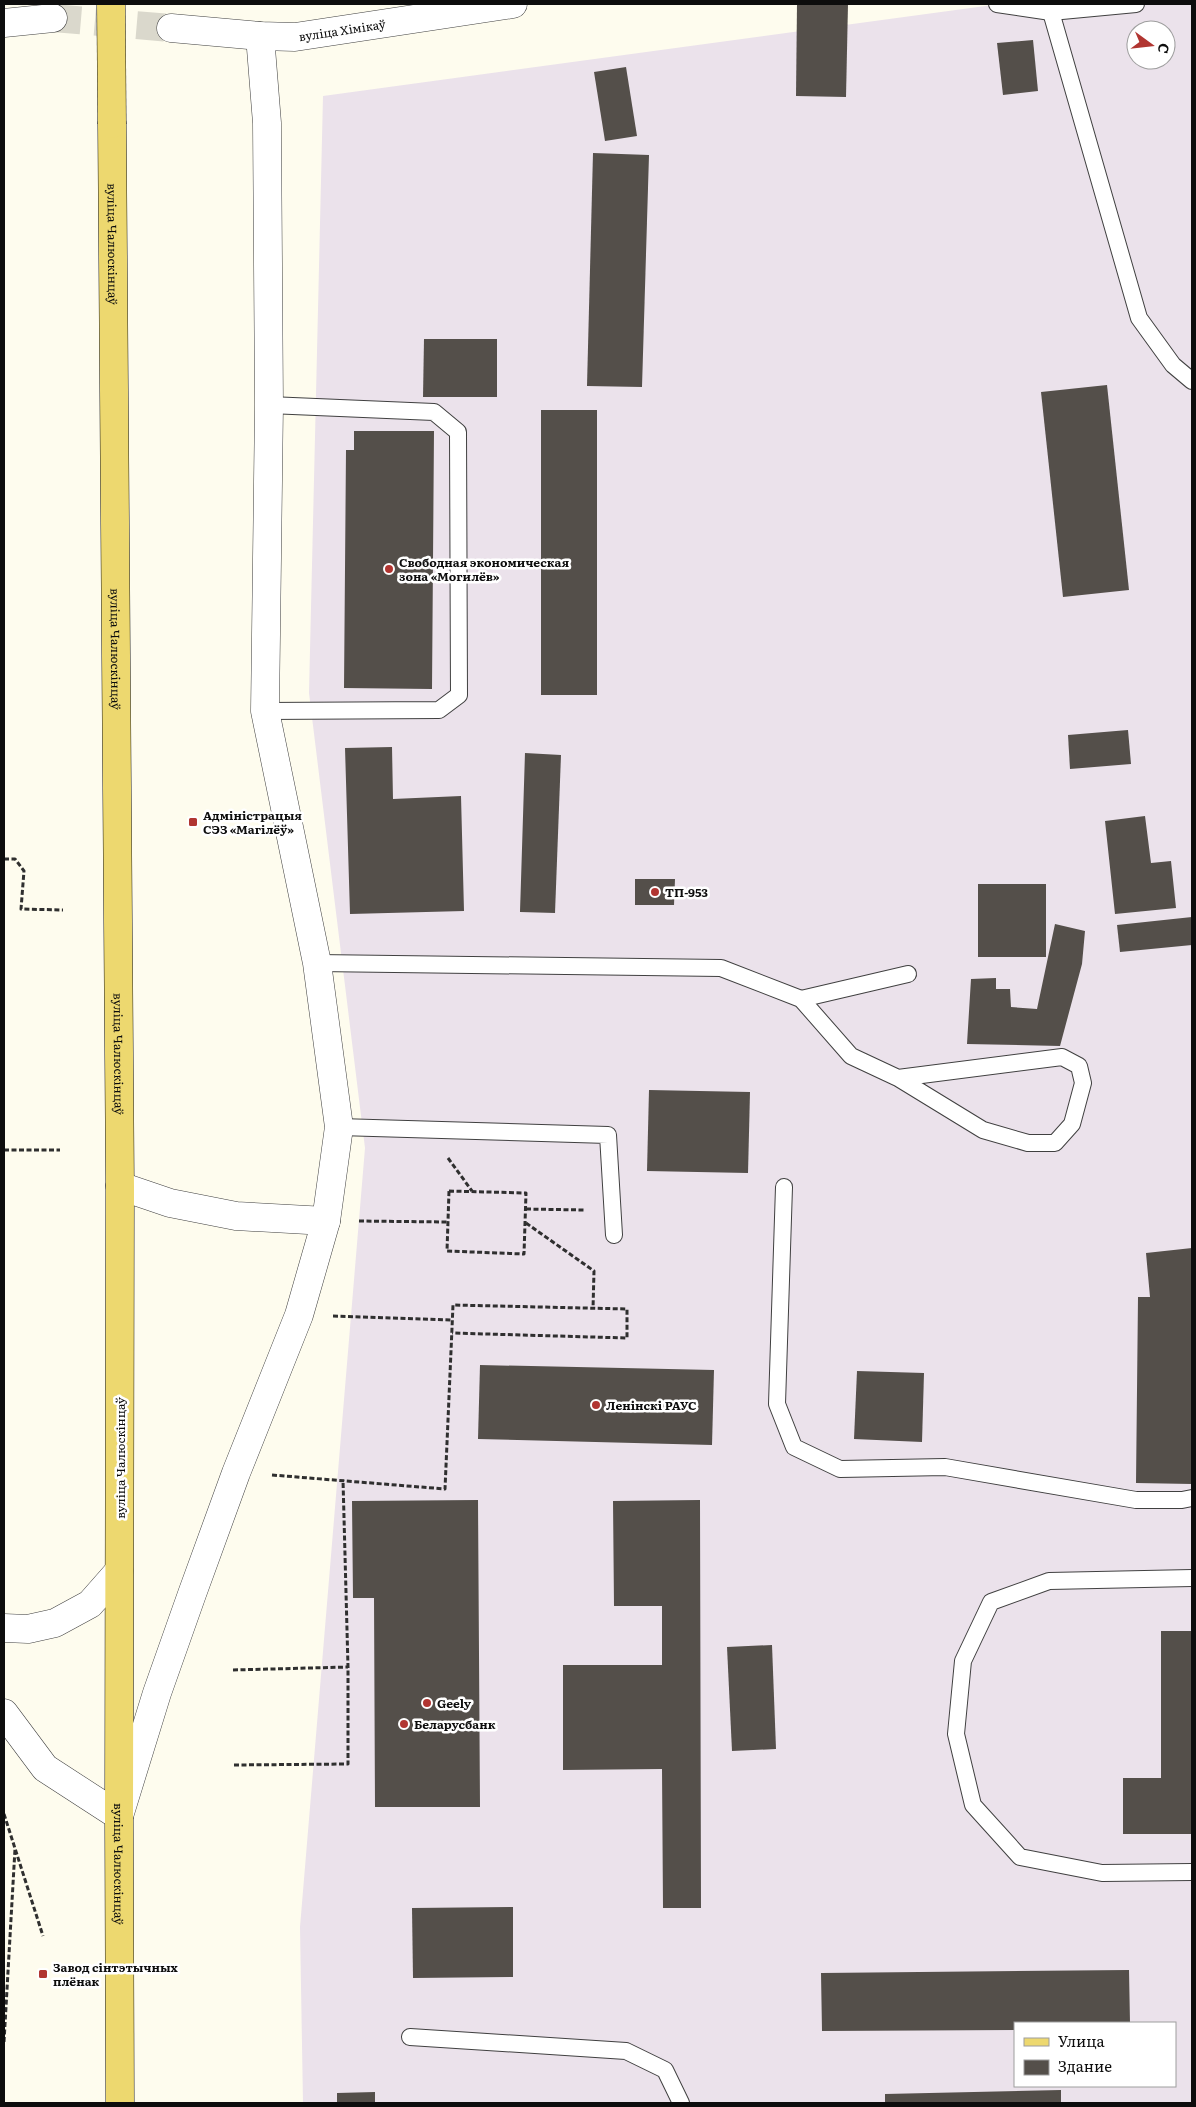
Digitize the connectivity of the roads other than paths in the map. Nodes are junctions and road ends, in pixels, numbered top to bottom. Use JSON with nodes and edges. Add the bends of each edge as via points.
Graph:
{"nodes":[{"id":1,"x":111,"y":4,"type":"edge"},
{"id":2,"x":514,"y":4,"type":"edge"},
{"id":3,"x":998,"y":4,"type":"edge"},
{"id":4,"x":1136,"y":4,"type":"edge"},
{"id":5,"x":1051,"y":12,"type":"junction"},
{"id":6,"x":53,"y":18,"type":"tunnel mouth"},
{"id":7,"x":4,"y":23,"type":"edge"},
{"id":8,"x":171,"y":28,"type":"tunnel mouth"},
{"id":9,"x":260,"y":36,"type":"junction"},
{"id":10,"x":1192,"y":381,"type":"edge"},
{"id":11,"x":270,"y":406,"type":"junction"},
{"id":12,"x":265,"y":711,"type":"junction"},
{"id":13,"x":317,"y":963,"type":"junction"},
{"id":14,"x":908,"y":974,"type":"dead end"},
{"id":15,"x":801,"y":999,"type":"junction"},
{"id":16,"x":898,"y":1078,"type":"junction"},
{"id":17,"x":339,"y":1127,"type":"junction"},
{"id":18,"x":120,"y":1186,"type":"junction"},
{"id":19,"x":784,"y":1187,"type":"dead end"},
{"id":20,"x":326,"y":1221,"type":"junction"},
{"id":21,"x":614,"y":1235,"type":"dead end"},
{"id":22,"x":1192,"y":1498,"type":"edge"},
{"id":23,"x":119,"y":1570,"type":"junction"},
{"id":24,"x":1192,"y":1578,"type":"edge"},
{"id":25,"x":4,"y":1628,"type":"edge"},
{"id":26,"x":4,"y":1713,"type":"edge"},
{"id":27,"x":119,"y":1816,"type":"junction"},
{"id":28,"x":1192,"y":1872,"type":"edge"},
{"id":29,"x":410,"y":2037,"type":"dead end"},
{"id":30,"x":120,"y":2103,"type":"edge"},
{"id":31,"x":681,"y":2103,"type":"edge"}],
"edges":[{"from":1,"to":18,"type":"main road","name":"вуліца Чалюскінцаў","bridge":true},
{"from":2,"to":9,"type":"street","name":"вуліца Хімікаў","via":[[295,37]]},
{"from":3,"to":5,"type":"lane"},
{"from":4,"to":5,"type":"lane"},
{"from":5,"to":10,"type":"lane","via":[[1139,318],[1173,365]]},
{"from":6,"to":7,"type":"street"},
{"from":8,"to":9,"type":"street","name":"вуліца Хімікаў"},
{"from":9,"to":11,"type":"street","via":[[266,122]]},
{"from":11,"to":12,"type":"street"},
{"from":11,"to":12,"type":"lane","via":[[434,412],[458,432],[459,695],[439,710]]},
{"from":12,"to":13,"type":"street"},
{"from":13,"to":15,"type":"lane","via":[[721,968]]},
{"from":13,"to":17,"type":"street"},
{"from":14,"to":15,"type":"lane"},
{"from":15,"to":16,"type":"lane","via":[[851,1056]]},
{"from":16,"to":16,"type":"lane","via":[[1062,1057],[1078,1066],[1083,1083],[1072,1124],[1055,1143],[1028,1143],[983,1130]]},
{"from":17,"to":20,"type":"street"},
{"from":17,"to":21,"type":"lane","via":[[608,1135]]},
{"from":18,"to":20,"type":"street","via":[[170,1203],[236,1216]]},
{"from":18,"to":23,"type":"main road","name":"вуліца Чалюскінцаў"},
{"from":19,"to":22,"type":"lane","via":[[777,1404],[794,1447],[840,1469],[945,1467],[1136,1500]]},
{"from":20,"to":27,"type":"street","via":[[299,1314],[236,1473],[157,1694]]},
{"from":23,"to":25,"type":"street","via":[[90,1604],[55,1623],[28,1629]]},
{"from":23,"to":27,"type":"main road","name":"вуліца Чалюскінцаў"},
{"from":24,"to":28,"type":"lane","via":[[1049,1581],[991,1602],[963,1661],[956,1734],[973,1805],[1020,1857],[1102,1874]]},
{"from":26,"to":27,"type":"street","via":[[45,1768]]},
{"from":27,"to":30,"type":"main road","name":"вуліца Чалюскінцаў"},
{"from":29,"to":31,"type":"lane","via":[[626,2051],[665,2070]]}]}
